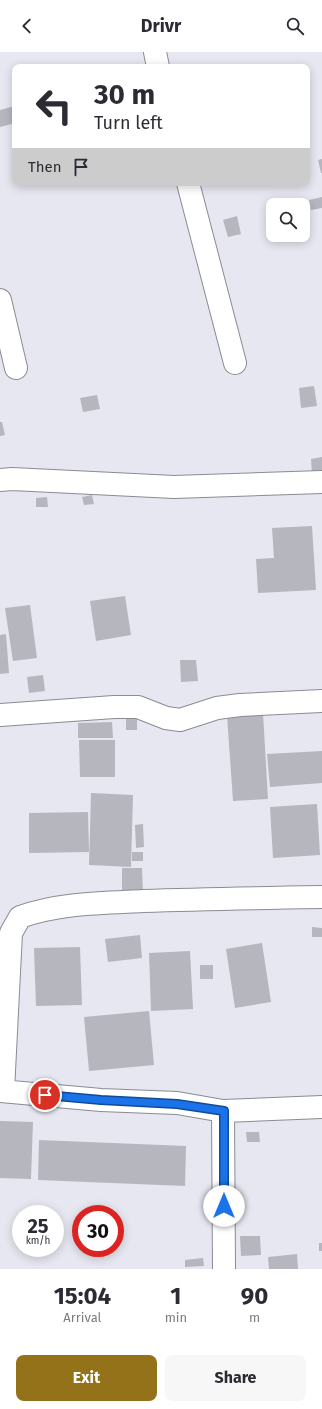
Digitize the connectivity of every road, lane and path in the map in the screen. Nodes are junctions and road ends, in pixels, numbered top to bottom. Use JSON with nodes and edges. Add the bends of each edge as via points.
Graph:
{"nodes":[{"id":1,"x":155,"y":52,"type":"edge"},
{"id":2,"x":157,"y":64,"type":"edge"},
{"id":3,"x":189,"y":186,"type":"edge"},
{"id":4,"x":0,"y":300,"type":"edge"},
{"id":5,"x":235,"y":363,"type":"dead end"},
{"id":6,"x":16,"y":368,"type":"dead end"},
{"id":7,"x":0,"y":480,"type":"edge"},
{"id":8,"x":322,"y":482,"type":"edge"},
{"id":9,"x":322,"y":701,"type":"edge"},
{"id":10,"x":0,"y":715,"type":"edge"},
{"id":11,"x":322,"y":897,"type":"edge"},
{"id":12,"x":1,"y":1091,"type":"edge"},
{"id":13,"x":322,"y":1107,"type":"edge"},
{"id":14,"x":224,"y":1111,"type":"junction"},
{"id":15,"x":224,"y":1269,"type":"edge"}],
"edges":[{"from":1,"to":2,"type":"street"},
{"from":3,"to":5,"type":"street"},
{"from":4,"to":6,"type":"street"},
{"from":7,"to":8,"type":"street","via":[[174,487]]},
{"from":9,"to":10,"type":"street","via":[[217,708],[180,720],[166,718],[138,707]]},
{"from":11,"to":12,"type":"street","via":[[81,904],[37,911],[20,917],[11,934]]},
{"from":12,"to":14,"type":"street","via":[[177,1104]]},
{"from":13,"to":14,"type":"street"},
{"from":14,"to":15,"type":"street"}]}
